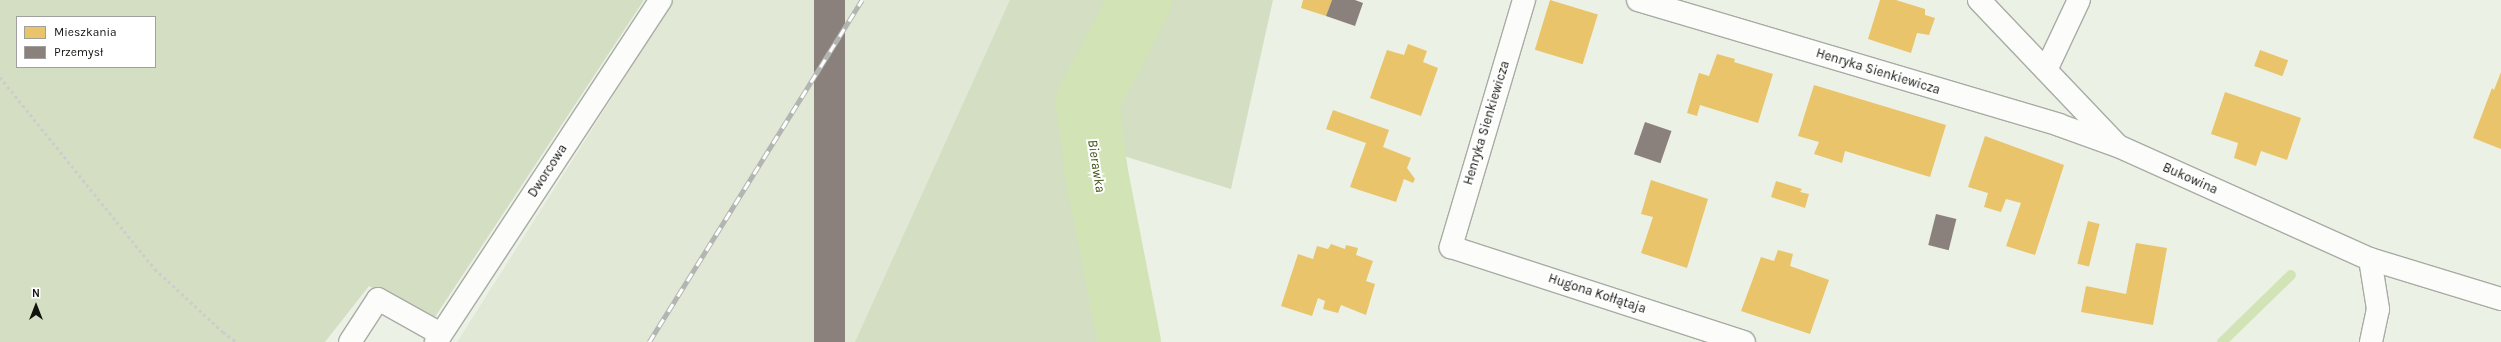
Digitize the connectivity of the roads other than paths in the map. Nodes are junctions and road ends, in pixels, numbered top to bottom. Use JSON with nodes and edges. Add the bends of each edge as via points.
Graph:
{"nodes":[{"id":1,"x":661,"y":0,"type":"edge"},
{"id":2,"x":1524,"y":0,"type":"edge"},
{"id":3,"x":1638,"y":0,"type":"edge"},
{"id":4,"x":1979,"y":0,"type":"edge"},
{"id":5,"x":2078,"y":0,"type":"edge"},
{"id":6,"x":2046,"y":70,"type":"junction"},
{"id":7,"x":2118,"y":146,"type":"junction"},
{"id":8,"x":1450,"y":247,"type":"joint"},
{"id":9,"x":2370,"y":259,"type":"junction"},
{"id":10,"x":2501,"y":299,"type":"edge"},
{"id":11,"x":439,"y":338,"type":"edge"},
{"id":12,"x":350,"y":342,"type":"edge"},
{"id":13,"x":1744,"y":342,"type":"edge"},
{"id":14,"x":2371,"y":342,"type":"edge"}],
"edges":[{"from":1,"to":11,"type":"street","name":"Dworcowa"},
{"from":2,"to":8,"type":"street","name":"Henryka Sienkiewicza"},
{"from":3,"to":7,"type":"street","name":"Henryka Sienkiewicza"},
{"from":4,"to":6,"type":"street","name":"Bukowina"},
{"from":5,"to":6,"type":"street"},
{"from":6,"to":7,"type":"street","name":"Bukowina"},
{"from":7,"to":9,"type":"street","name":"Bukowina"},
{"from":8,"to":13,"type":"street","name":"Hugona Kołłątaja"},
{"from":9,"to":10,"type":"street","name":"Bukowina"},
{"from":9,"to":14,"type":"street","via":[[2378,309]]},
{"from":11,"to":12,"type":"street","via":[[378,299]]}]}
